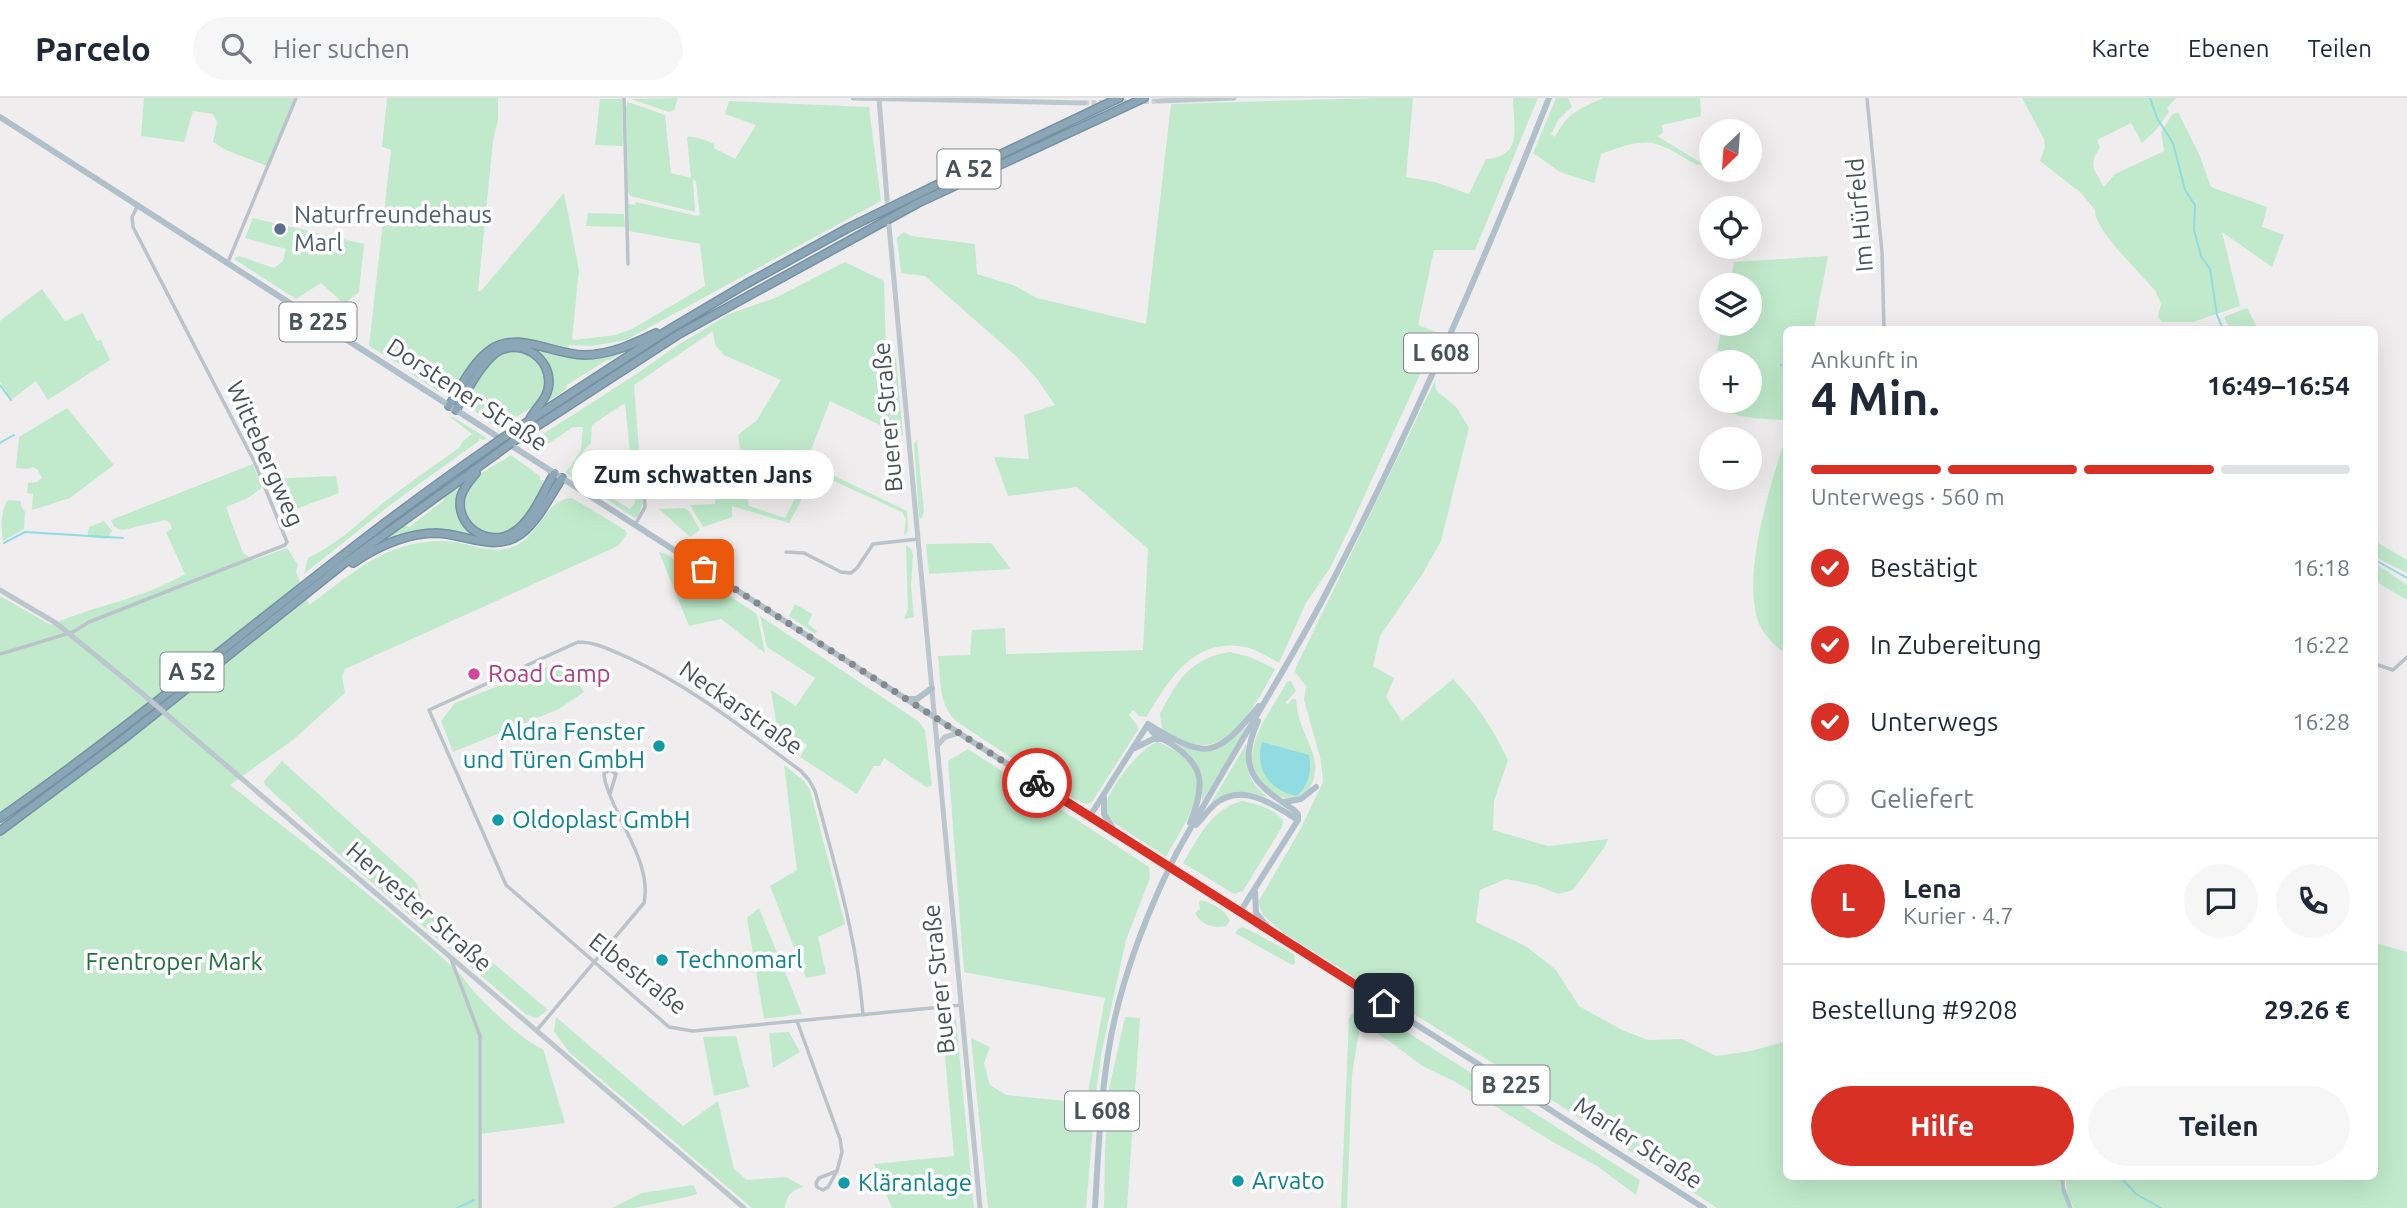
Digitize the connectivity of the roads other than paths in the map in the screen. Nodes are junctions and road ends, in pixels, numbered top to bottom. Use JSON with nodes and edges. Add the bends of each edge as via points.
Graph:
{"nodes":[{"id":1,"x":296,"y":98,"type":"edge"},
{"id":2,"x":624,"y":98,"type":"edge"},
{"id":3,"x":853,"y":98,"type":"edge"},
{"id":4,"x":879,"y":98,"type":"edge"},
{"id":5,"x":1119,"y":98,"type":"edge"},
{"id":6,"x":1144,"y":98,"type":"edge"},
{"id":7,"x":1234,"y":98,"type":"edge"},
{"id":8,"x":1549,"y":98,"type":"edge"},
{"id":9,"x":1867,"y":98,"type":"edge"},
{"id":10,"x":1158,"y":101,"type":"dead end"},
{"id":11,"x":1084,"y":103,"type":"dead end"},
{"id":12,"x":0,"y":117,"type":"edge"},
{"id":13,"x":887,"y":199,"type":"tunnel mouth"},
{"id":14,"x":137,"y":207,"type":"junction"},
{"id":15,"x":889,"y":226,"type":"tunnel mouth"},
{"id":16,"x":227,"y":264,"type":"junction"},
{"id":17,"x":628,"y":264,"type":"dead end"},
{"id":18,"x":1884,"y":326,"type":"edge"},
{"id":19,"x":670,"y":329,"type":"junction"},
{"id":20,"x":452,"y":408,"type":"junction"},
{"id":21,"x":528,"y":421,"type":"junction"},
{"id":22,"x":642,"y":456,"type":"dead end"},
{"id":23,"x":485,"y":463,"type":"junction"},
{"id":24,"x":558,"y":476,"type":"junction"},
{"id":25,"x":635,"y":525,"type":"junction"},
{"id":26,"x":918,"y":539,"type":"junction"},
{"id":27,"x":786,"y":552,"type":"dead end"},
{"id":28,"x":342,"y":565,"type":"junction"},
{"id":29,"x":0,"y":590,"type":"edge"},
{"id":30,"x":70,"y":633,"type":"junction"},
{"id":31,"x":0,"y":654,"type":"edge"},
{"id":32,"x":2407,"y":657,"type":"edge"},
{"id":33,"x":2378,"y":665,"type":"edge"},
{"id":34,"x":932,"y":688,"type":"junction"},
{"id":35,"x":1272,"y":691,"type":"junction"},
{"id":36,"x":907,"y":699,"type":"junction"},
{"id":37,"x":429,"y":710,"type":"joint"},
{"id":38,"x":934,"y":717,"type":"junction"},
{"id":39,"x":1148,"y":724,"type":"junction"},
{"id":40,"x":958,"y":733,"type":"junction"},
{"id":41,"x":1162,"y":739,"type":"junction"},
{"id":42,"x":937,"y":746,"type":"junction"},
{"id":43,"x":1133,"y":749,"type":"junction"},
{"id":44,"x":1316,"y":787,"type":"dead end"},
{"id":45,"x":610,"y":794,"type":"junction"},
{"id":46,"x":1105,"y":796,"type":"junction"},
{"id":47,"x":1283,"y":802,"type":"junction"},
{"id":48,"x":1090,"y":816,"type":"junction"},
{"id":49,"x":0,"y":818,"type":"edge"},
{"id":50,"x":1298,"y":820,"type":"junction"},
{"id":51,"x":0,"y":831,"type":"edge"},
{"id":52,"x":1118,"y":834,"type":"junction"},
{"id":53,"x":1184,"y":840,"type":"junction"},
{"id":54,"x":1256,"y":887,"type":"junction"},
{"id":55,"x":1240,"y":912,"type":"junction"},
{"id":56,"x":1272,"y":932,"type":"junction"},
{"id":57,"x":451,"y":957,"type":"junction"},
{"id":58,"x":594,"y":964,"type":"junction"},
{"id":59,"x":961,"y":1005,"type":"junction"},
{"id":60,"x":863,"y":1015,"type":"junction"},
{"id":61,"x":797,"y":1021,"type":"junction"},
{"id":62,"x":537,"y":1030,"type":"junction"},
{"id":63,"x":837,"y":1171,"type":"junction"},
{"id":64,"x":2063,"y":1180,"type":"edge"},
{"id":65,"x":480,"y":1208,"type":"edge"},
{"id":66,"x":744,"y":1208,"type":"edge"},
{"id":67,"x":980,"y":1208,"type":"edge"},
{"id":68,"x":1095,"y":1208,"type":"edge"},
{"id":69,"x":1704,"y":1208,"type":"edge"},
{"id":70,"x":2071,"y":1208,"type":"edge"}],
"edges":[{"from":1,"to":16,"type":"street"},
{"from":2,"to":17,"type":"street"},
{"from":3,"to":4,"type":"main road"},
{"from":4,"to":11,"type":"main road"},
{"from":4,"to":13,"type":"main road"},
{"from":5,"to":19,"type":"highway","number":"A 52","via":[[848,228]]},
{"from":6,"to":23,"type":"highway","number":"A 52","bridge":true,"via":[[918,203],[679,334]]},
{"from":7,"to":10,"type":"main road"},
{"from":8,"to":35,"type":"main road","number":"L 608","via":[[1409,425]]},
{"from":9,"to":18,"type":"street","name":"Im Hürfeld","via":[[1882,252]]},
{"from":12,"to":14,"type":"main road","name":"Dorstener Straße","number":"B 225"},
{"from":14,"to":16,"type":"main road","name":"Dorstener Straße","number":"B 225"},
{"from":14,"to":30,"type":"street","name":"Wittebergweg","via":[[133,227],[255,463],[287,542]]},
{"from":15,"to":26,"type":"main road","name":"Buerer Straße"},
{"from":16,"to":20,"type":"main road","name":"Dorstener Straße","number":"B 225"},
{"from":19,"to":20,"type":"highway","via":[[593,355],[518,342],[500,344],[480,359]]},
{"from":19,"to":21,"type":"highway","number":"A 52"},
{"from":20,"to":21,"type":"highway","via":[[492,356],[521,347],[542,360],[549,380],[546,395]]},
{"from":20,"to":24,"type":"main road","name":"Dorstener Straße","number":"B 225"},
{"from":21,"to":49,"type":"highway","number":"A 52","bridge":true,"via":[[383,523]]},
{"from":22,"to":25,"type":"street","via":[[645,507]]},
{"from":23,"to":24,"type":"highway","via":[[465,487],[461,509],[471,528],[492,538],[519,529]]},
{"from":23,"to":28,"type":"highway","number":"A 52"},
{"from":24,"to":25,"type":"main road","name":"Dorstener Straße","number":"B 225"},
{"from":24,"to":28,"type":"highway","via":[[527,528],[514,539],[489,543],[449,534],[419,534]]},
{"from":25,"to":36,"type":"main road","name":"Dorstener Straße","number":"B 225"},
{"from":26,"to":27,"type":"street","via":[[873,544],[851,573],[804,553]]},
{"from":26,"to":34,"type":"main road","name":"Buerer Straße"},
{"from":28,"to":51,"type":"highway","number":"A 52"},
{"from":29,"to":30,"type":"main road","name":"Hervester Straße"},
{"from":30,"to":31,"type":"street"},
{"from":30,"to":57,"type":"main road","name":"Hervester Straße","bridge":true},
{"from":32,"to":33,"type":"street","via":[[2393,670]]},
{"from":34,"to":36,"type":"main road","via":[[922,697]]},
{"from":34,"to":38,"type":"main road","name":"Buerer Straße"},
{"from":35,"to":39,"type":"main road","via":[[1237,733],[1214,747],[1186,745]]},
{"from":35,"to":47,"type":"main road","via":[[1251,736],[1247,758],[1261,786]]},
{"from":35,"to":53,"type":"main road","number":"L 608"},
{"from":36,"to":38,"type":"main road","name":"Dorstener Straße","number":"B 225"},
{"from":37,"to":58,"type":"street","name":"Elbestraße","via":[[506,886]]},
{"from":37,"to":60,"type":"street","name":"Neckarstraße","via":[[578,642],[613,651],[701,697],[809,780],[853,933]]},
{"from":38,"to":40,"type":"main road","name":"Dorstener Straße","number":"B 225"},
{"from":38,"to":42,"type":"main road","name":"Buerer Straße"},
{"from":39,"to":41,"type":"main road"},
{"from":39,"to":43,"type":"main road"},
{"from":40,"to":42,"type":"main road"},
{"from":40,"to":48,"type":"main road","name":"Dorstener Straße","number":"B 225"},
{"from":41,"to":43,"type":"main road"},
{"from":41,"to":53,"type":"main road","via":[[1190,759],[1199,774],[1200,796]]},
{"from":42,"to":59,"type":"main road","name":"Buerer Straße"},
{"from":43,"to":46,"type":"main road"},
{"from":44,"to":47,"type":"main road","via":[[1301,799]]},
{"from":45,"to":45,"type":"street","via":[[604,779],[610,770],[616,774]]},
{"from":45,"to":58,"type":"street","via":[[647,889],[639,911]]},
{"from":46,"to":48,"type":"main road"},
{"from":46,"to":52,"type":"main road","via":[[1104,814]]},
{"from":47,"to":50,"type":"main road","via":[[1298,814]]},
{"from":48,"to":52,"type":"main road","name":"Marler Straße","number":"B 225"},
{"from":50,"to":53,"type":"main road","via":[[1259,798],[1234,795],[1215,804]]},
{"from":50,"to":54,"type":"main road"},
{"from":52,"to":55,"type":"main road","name":"Marler Straße","number":"B 225"},
{"from":53,"to":68,"type":"main road","number":"L 608","bridge":true,"via":[[1132,958],[1108,1052]]},
{"from":54,"to":55,"type":"main road"},
{"from":54,"to":56,"type":"main road","via":[[1256,913]]},
{"from":55,"to":56,"type":"main road","name":"Marler Straße","number":"B 225"},
{"from":56,"to":69,"type":"main road","name":"Marler Straße","number":"B 225"},
{"from":57,"to":62,"type":"main road","name":"Hervester Straße"},
{"from":57,"to":65,"type":"street","via":[[480,1037]]},
{"from":58,"to":61,"type":"street","name":"Elbestraße","via":[[675,1030]]},
{"from":58,"to":62,"type":"street"},
{"from":59,"to":60,"type":"street","name":"Elbestraße"},
{"from":59,"to":67,"type":"main road","name":"Buerer Straße"},
{"from":60,"to":61,"type":"street","name":"Elbestraße"},
{"from":61,"to":63,"type":"street","via":[[840,1139]]},
{"from":62,"to":66,"type":"main road","name":"Hervester Straße"},
{"from":63,"to":63,"type":"street","via":[[827,1188],[817,1187],[819,1178]]},
{"from":64,"to":70,"type":"street"}]}
